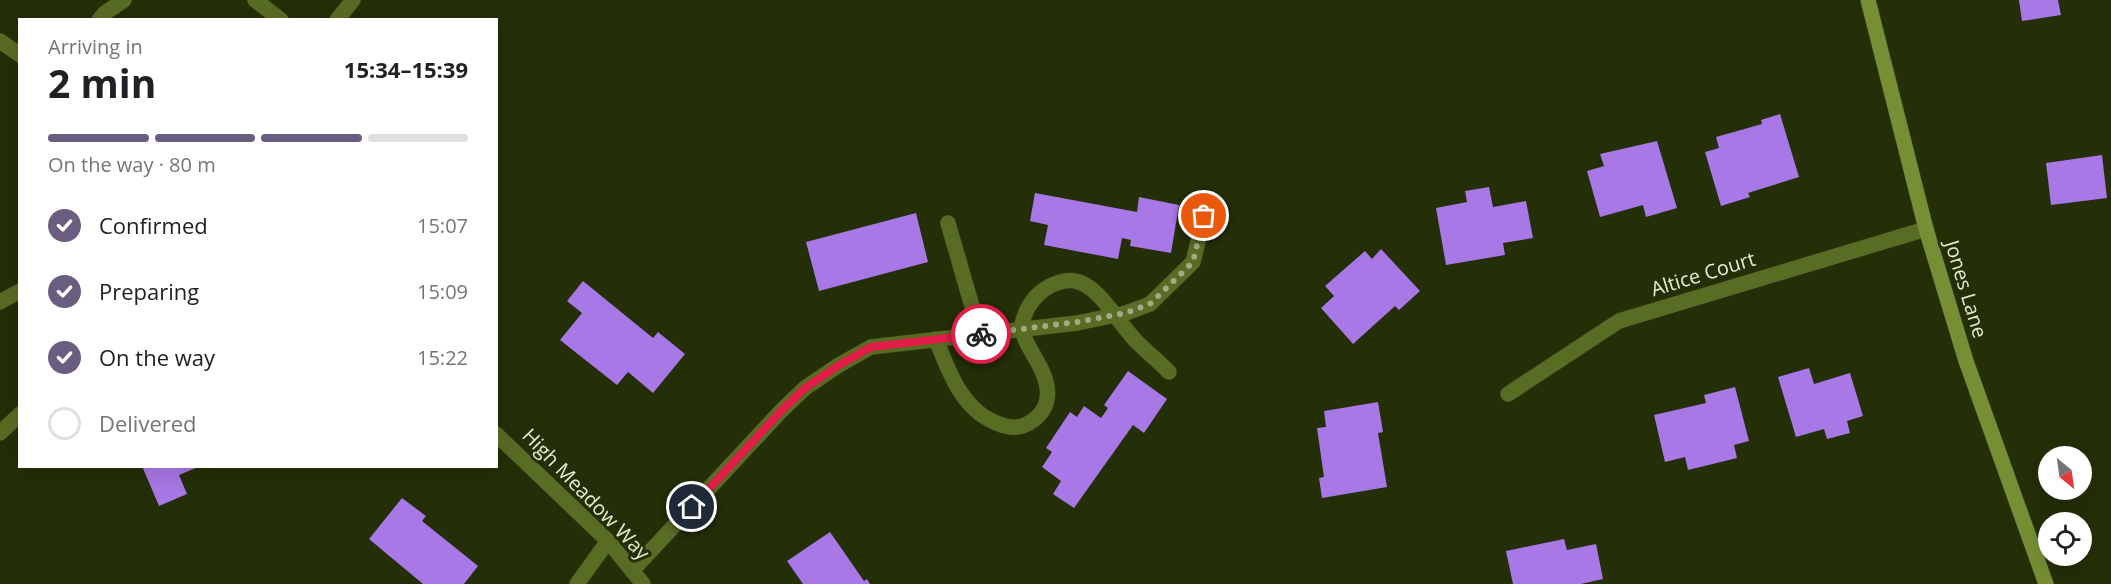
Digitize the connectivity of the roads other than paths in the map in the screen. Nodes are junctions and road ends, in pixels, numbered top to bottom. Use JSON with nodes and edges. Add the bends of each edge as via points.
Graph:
{"nodes":[{"id":1,"x":124,"y":0,"type":"edge"},
{"id":2,"x":255,"y":0,"type":"edge"},
{"id":3,"x":353,"y":0,"type":"edge"},
{"id":4,"x":1868,"y":0,"type":"edge"},
{"id":5,"x":100,"y":11,"type":"edge"},
{"id":6,"x":278,"y":18,"type":"edge"},
{"id":7,"x":339,"y":18,"type":"edge"},
{"id":8,"x":0,"y":41,"type":"edge"},
{"id":9,"x":18,"y":54,"type":"edge"},
{"id":10,"x":1204,"y":216,"type":"dead end"},
{"id":11,"x":948,"y":223,"type":"dead end"},
{"id":12,"x":1926,"y":229,"type":"junction"},
{"id":13,"x":18,"y":292,"type":"edge"},
{"id":14,"x":0,"y":302,"type":"edge"},
{"id":15,"x":1114,"y":315,"type":"junction"},
{"id":16,"x":1022,"y":329,"type":"junction"},
{"id":17,"x":980,"y":334,"type":"junction"},
{"id":18,"x":936,"y":339,"type":"junction"},
{"id":19,"x":1169,"y":372,"type":"dead end"},
{"id":20,"x":1508,"y":394,"type":"dead end"},
{"id":21,"x":18,"y":416,"type":"edge"},
{"id":22,"x":0,"y":433,"type":"edge"},
{"id":23,"x":498,"y":436,"type":"edge"},
{"id":24,"x":608,"y":541,"type":"junction"},
{"id":25,"x":632,"y":571,"type":"junction"},
{"id":26,"x":577,"y":584,"type":"edge"},
{"id":27,"x":643,"y":584,"type":"edge"},
{"id":28,"x":2046,"y":584,"type":"edge"}],
"edges":[{"from":1,"to":5,"type":"street"},
{"from":2,"to":6,"type":"street"},
{"from":3,"to":7,"type":"street"},
{"from":4,"to":12,"type":"street","name":"Jones Lane"},
{"from":8,"to":9,"type":"street"},
{"from":10,"to":15,"type":"street","via":[[1193,262],[1150,304]]},
{"from":11,"to":17,"type":"street"},
{"from":12,"to":20,"type":"street","name":"Altice Court","via":[[1618,321]]},
{"from":12,"to":28,"type":"street","name":"Jones Lane","via":[[1966,361]]},
{"from":13,"to":14,"type":"street"},
{"from":15,"to":16,"type":"street"},
{"from":15,"to":16,"type":"street","via":[[1092,289],[1074,281],[1053,284],[1038,293],[1025,312]]},
{"from":15,"to":19,"type":"street"},
{"from":16,"to":17,"type":"street"},
{"from":16,"to":18,"type":"street","via":[[1046,379],[1048,398],[1035,420],[1022,427],[989,421],[969,404],[952,379]]},
{"from":17,"to":18,"type":"street"},
{"from":18,"to":25,"type":"street","via":[[871,347],[805,388]]},
{"from":21,"to":22,"type":"street"},
{"from":23,"to":24,"type":"street","name":"High Meadow Way"},
{"from":24,"to":25,"type":"street","name":"High Meadow Way"},
{"from":24,"to":26,"type":"street"},
{"from":25,"to":27,"type":"street","name":"High Meadow Way"}]}
